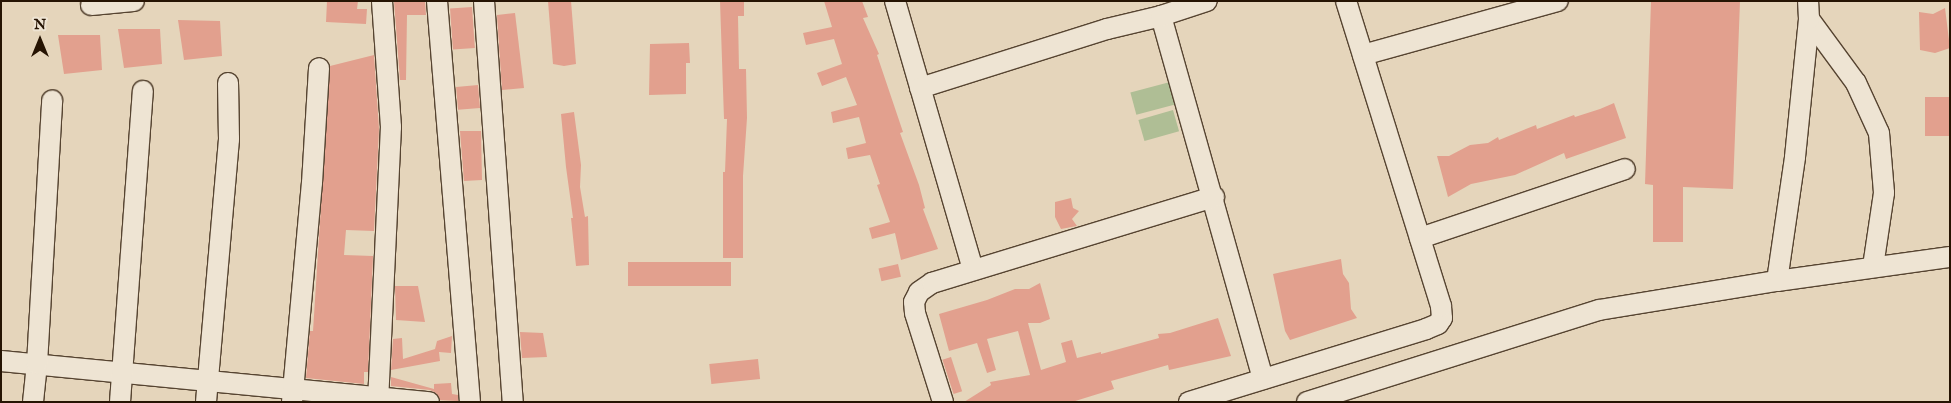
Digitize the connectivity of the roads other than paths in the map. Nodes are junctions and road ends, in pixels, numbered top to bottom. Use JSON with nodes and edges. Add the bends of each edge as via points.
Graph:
{"nodes":[{"id":1,"x":134,"y":1,"type":"edge"},
{"id":2,"x":382,"y":1,"type":"edge"},
{"id":3,"x":437,"y":1,"type":"edge"},
{"id":4,"x":484,"y":1,"type":"edge"},
{"id":5,"x":895,"y":1,"type":"edge"},
{"id":6,"x":1207,"y":1,"type":"edge"},
{"id":7,"x":1346,"y":1,"type":"edge"},
{"id":8,"x":1558,"y":1,"type":"edge"},
{"id":9,"x":92,"y":5,"type":"dead end"},
{"id":10,"x":1808,"y":10,"type":"edge"},
{"id":11,"x":1161,"y":16,"type":"junction"},
{"id":12,"x":1363,"y":55,"type":"junction"},
{"id":13,"x":319,"y":68,"type":"dead end"},
{"id":14,"x":228,"y":84,"type":"dead end"},
{"id":15,"x":920,"y":88,"type":"junction"},
{"id":16,"x":143,"y":91,"type":"dead end"},
{"id":17,"x":52,"y":100,"type":"dead end"},
{"id":18,"x":1625,"y":169,"type":"dead end"},
{"id":19,"x":1214,"y":197,"type":"junction"},
{"id":20,"x":1420,"y":238,"type":"junction"},
{"id":21,"x":1950,"y":257,"type":"edge"},
{"id":22,"x":1873,"y":266,"type":"junction"},
{"id":23,"x":973,"y":270,"type":"junction"},
{"id":24,"x":1777,"y":281,"type":"junction"},
{"id":25,"x":1,"y":361,"type":"edge"},
{"id":26,"x":37,"y":364,"type":"junction"},
{"id":27,"x":122,"y":372,"type":"junction"},
{"id":28,"x":1263,"y":379,"type":"junction"},
{"id":29,"x":207,"y":380,"type":"junction"},
{"id":30,"x":292,"y":395,"type":"edge"},
{"id":31,"x":378,"y":399,"type":"edge"},
{"id":32,"x":33,"y":402,"type":"edge"},
{"id":33,"x":120,"y":402,"type":"edge"},
{"id":34,"x":206,"y":402,"type":"edge"},
{"id":35,"x":428,"y":402,"type":"edge"},
{"id":36,"x":470,"y":402,"type":"edge"},
{"id":37,"x":513,"y":402,"type":"edge"},
{"id":38,"x":943,"y":402,"type":"edge"},
{"id":39,"x":1189,"y":402,"type":"edge"},
{"id":40,"x":1307,"y":402,"type":"edge"}],
"edges":[{"from":1,"to":9,"type":"street"},
{"from":2,"to":31,"type":"street","via":[[391,127]]},
{"from":3,"to":36,"type":"street"},
{"from":4,"to":37,"type":"street"},
{"from":5,"to":15,"type":"street"},
{"from":6,"to":11,"type":"street"},
{"from":7,"to":12,"type":"street"},
{"from":8,"to":12,"type":"street"},
{"from":10,"to":22,"type":"street","via":[[1856,84],[1879,133],[1884,193]]},
{"from":10,"to":24,"type":"street","via":[[1795,157]]},
{"from":11,"to":15,"type":"street","via":[[1107,29]]},
{"from":11,"to":19,"type":"street"},
{"from":12,"to":20,"type":"street"},
{"from":13,"to":30,"type":"street"},
{"from":14,"to":29,"type":"street","via":[[229,140]]},
{"from":15,"to":23,"type":"street"},
{"from":16,"to":27,"type":"street"},
{"from":17,"to":26,"type":"street"},
{"from":18,"to":20,"type":"street"},
{"from":19,"to":23,"type":"street"},
{"from":19,"to":28,"type":"street"},
{"from":20,"to":28,"type":"street","via":[[1441,306],[1442,318],[1438,324]]},
{"from":21,"to":22,"type":"street"},
{"from":22,"to":24,"type":"street"},
{"from":23,"to":38,"type":"street","via":[[932,283],[919,292],[914,302]]},
{"from":24,"to":40,"type":"street","via":[[1599,310]]},
{"from":25,"to":26,"type":"street"},
{"from":26,"to":27,"type":"street"},
{"from":26,"to":32,"type":"street"},
{"from":27,"to":29,"type":"street"},
{"from":27,"to":33,"type":"street"},
{"from":28,"to":39,"type":"street"},
{"from":29,"to":30,"type":"street"},
{"from":29,"to":34,"type":"street"},
{"from":30,"to":31,"type":"street"},
{"from":31,"to":35,"type":"street"}]}
